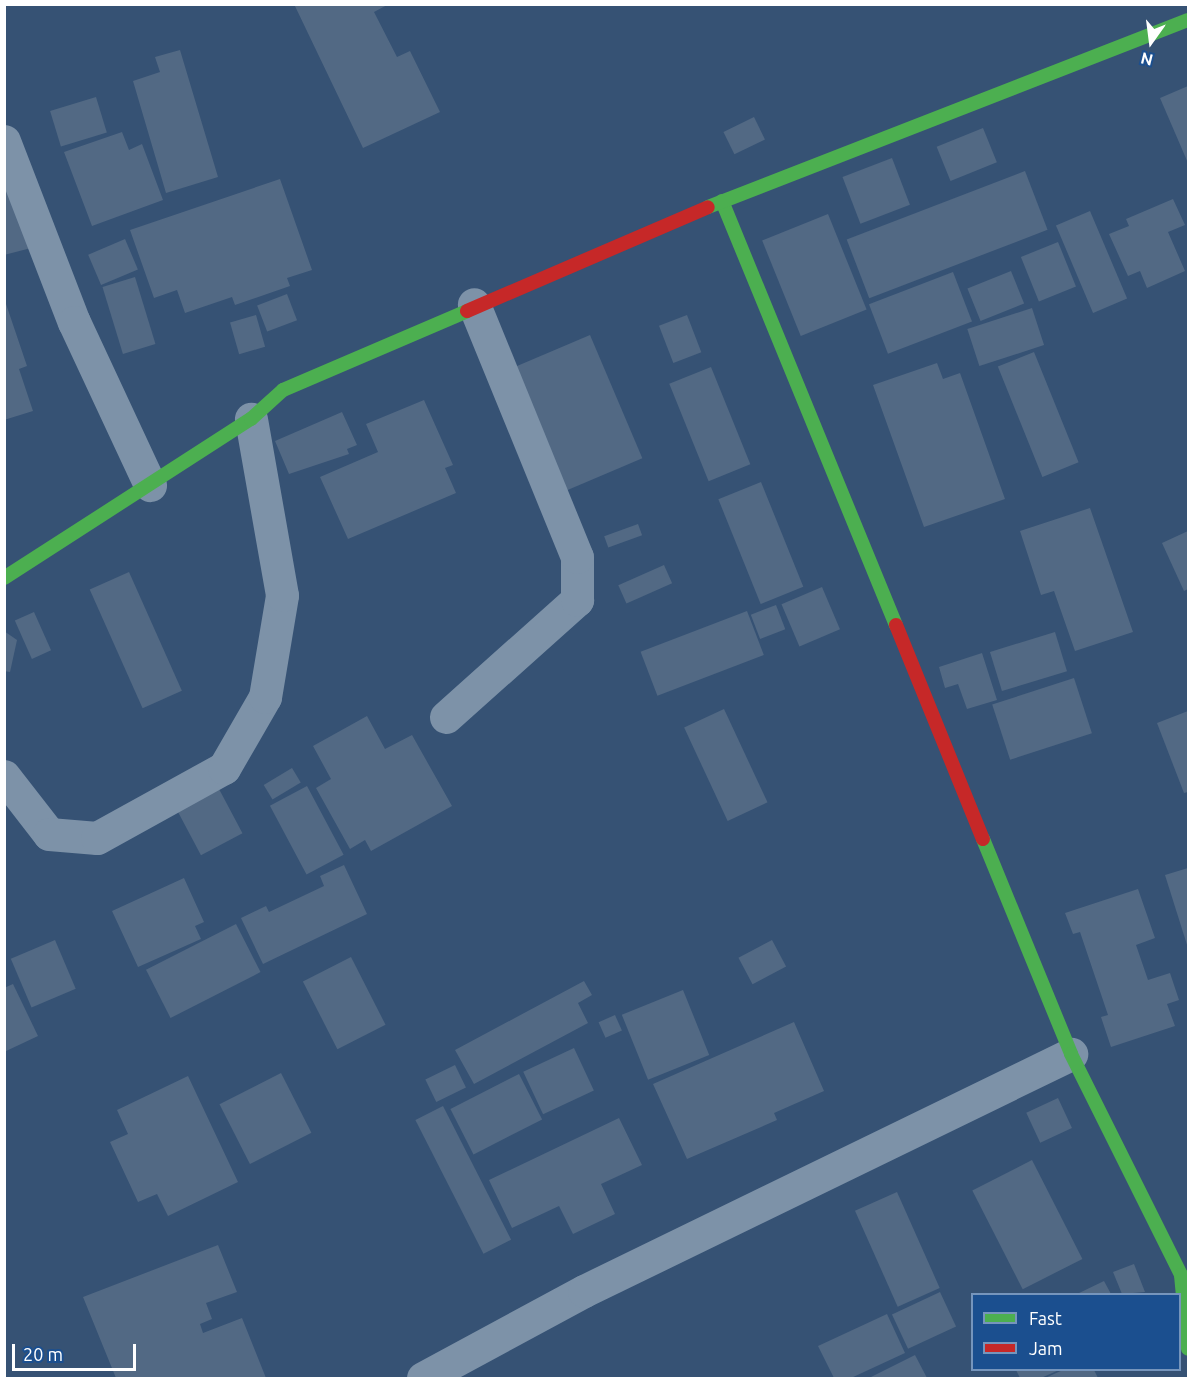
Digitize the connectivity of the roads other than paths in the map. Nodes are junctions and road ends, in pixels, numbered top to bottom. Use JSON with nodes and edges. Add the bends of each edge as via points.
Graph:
{"nodes":[{"id":1,"x":1188,"y":20,"type":"edge"},
{"id":2,"x":4,"y":141,"type":"edge"},
{"id":3,"x":722,"y":201,"type":"junction"},
{"id":4,"x":474,"y":304,"type":"junction"},
{"id":5,"x":251,"y":418,"type":"junction"},
{"id":6,"x":150,"y":484,"type":"junction"},
{"id":7,"x":4,"y":578,"type":"edge"},
{"id":8,"x":446,"y":717,"type":"dead end"},
{"id":9,"x":4,"y":776,"type":"edge"},
{"id":10,"x":1071,"y":1054,"type":"junction"},
{"id":11,"x":1188,"y":1349,"type":"edge"},
{"id":12,"x":423,"y":1378,"type":"edge"}],
"edges":[{"from":1,"to":3,"type":"street"},
{"from":2,"to":6,"type":"street","via":[[78,333]]},
{"from":3,"to":4,"type":"street"},
{"from":3,"to":10,"type":"street"},
{"from":4,"to":5,"type":"street","via":[[283,390]]},
{"from":4,"to":8,"type":"street","via":[[577,557],[577,600]]},
{"from":5,"to":6,"type":"street"},
{"from":5,"to":9,"type":"street","via":[[282,595],[265,697],[224,768],[97,838],[49,834]]},
{"from":6,"to":7,"type":"street"},
{"from":10,"to":11,"type":"street","via":[[1181,1275]]},
{"from":10,"to":12,"type":"street","via":[[584,1291]]}]}
